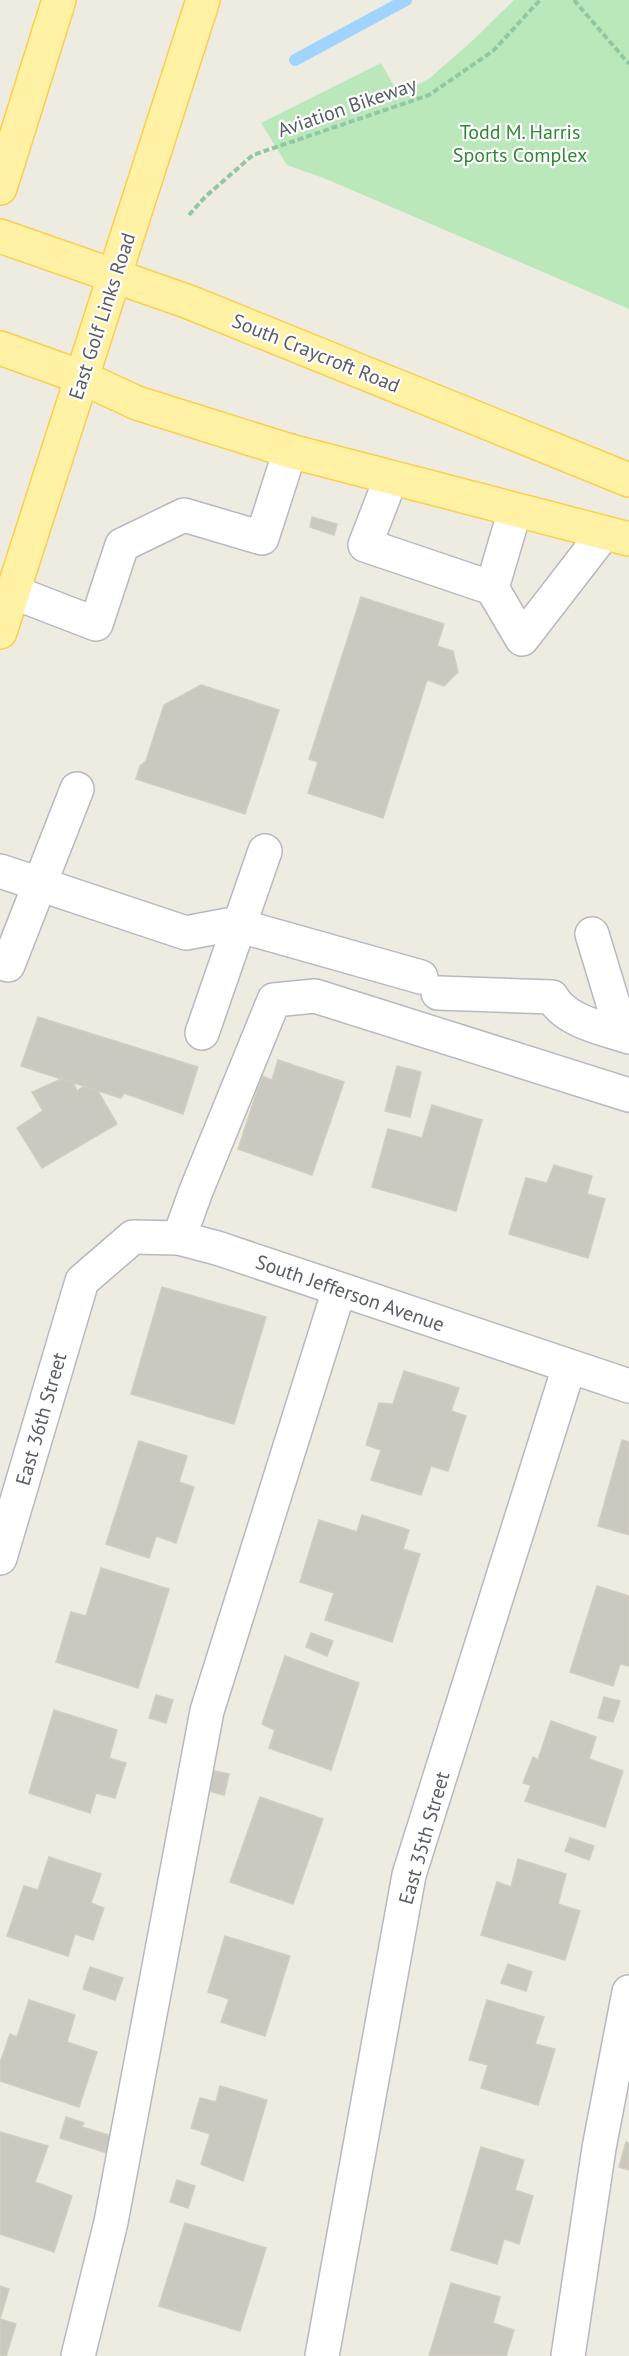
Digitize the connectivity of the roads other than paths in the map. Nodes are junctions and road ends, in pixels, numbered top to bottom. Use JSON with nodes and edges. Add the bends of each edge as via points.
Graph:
{"nodes":[{"id":1,"x":59,"y":0,"type":"edge"},
{"id":2,"x":203,"y":0,"type":"edge"},
{"id":3,"x":0,"y":188,"type":"edge"},
{"id":4,"x":0,"y":236,"type":"edge"},
{"id":5,"x":115,"y":276,"type":"junction"},
{"id":6,"x":0,"y":348,"type":"edge"},
{"id":7,"x":81,"y":377,"type":"junction"},
{"id":8,"x":290,"y":451,"type":"junction"},
{"id":9,"x":391,"y":478,"type":"junction"},
{"id":10,"x":629,"y":480,"type":"edge"},
{"id":11,"x":515,"y":510,"type":"junction"},
{"id":12,"x":616,"y":536,"type":"edge"},
{"id":13,"x":492,"y":588,"type":"junction"},
{"id":14,"x":13,"y":592,"type":"junction"},
{"id":15,"x":0,"y":632,"type":"edge"},
{"id":16,"x":77,"y":789,"type":"dead end"},
{"id":17,"x":265,"y":851,"type":"dead end"},
{"id":18,"x":0,"y":871,"type":"edge"},
{"id":19,"x":40,"y":885,"type":"junction"},
{"id":20,"x":240,"y":926,"type":"junction"},
{"id":21,"x":8,"y":964,"type":"dead end"},
{"id":22,"x":629,"y":973,"type":"edge"},
{"id":23,"x":629,"y":1015,"type":"edge"},
{"id":24,"x":201,"y":1033,"type":"dead end"},
{"id":25,"x":629,"y":1037,"type":"edge"},
{"id":26,"x":629,"y":1095,"type":"edge"},
{"id":27,"x":179,"y":1238,"type":"junction"},
{"id":28,"x":82,"y":1281,"type":"joint"},
{"id":29,"x":339,"y":1290,"type":"junction"},
{"id":30,"x":569,"y":1367,"type":"junction"},
{"id":31,"x":629,"y":1386,"type":"edge"},
{"id":32,"x":0,"y":1558,"type":"edge"},
{"id":33,"x":629,"y":1992,"type":"edge"},
{"id":34,"x":78,"y":2356,"type":"edge"},
{"id":35,"x":322,"y":2356,"type":"edge"},
{"id":36,"x":568,"y":2356,"type":"edge"}],
"edges":[{"from":1,"to":3,"type":"main road"},
{"from":2,"to":5,"type":"main road","name":"East Golf Links Road"},
{"from":4,"to":5,"type":"main road","name":"South Craycroft Road"},
{"from":5,"to":7,"type":"main road","name":"East Golf Links Road"},
{"from":5,"to":10,"type":"main road","name":"South Craycroft Road","via":[[189,302]]},
{"from":6,"to":7,"type":"main road"},
{"from":7,"to":8,"type":"main road","via":[[136,403]]},
{"from":7,"to":14,"type":"main road","name":"East Golf Links Road"},
{"from":8,"to":9,"type":"main road"},
{"from":8,"to":14,"type":"street","via":[[262,538],[184,515],[122,545],[96,624]]},
{"from":9,"to":11,"type":"main road"},
{"from":9,"to":13,"type":"street","via":[[364,545]]},
{"from":11,"to":12,"type":"main road"},
{"from":11,"to":13,"type":"street"},
{"from":12,"to":13,"type":"street","via":[[522,639]]},
{"from":14,"to":15,"type":"main road","name":"East Golf Links Road"},
{"from":16,"to":19,"type":"street"},
{"from":17,"to":20,"type":"street"},
{"from":18,"to":19,"type":"street"},
{"from":19,"to":20,"type":"street","via":[[186,933]]},
{"from":19,"to":21,"type":"street"},
{"from":20,"to":24,"type":"street"},
{"from":20,"to":25,"type":"street","via":[[429,985],[552,997],[557,1006],[574,1018]]},
{"from":22,"to":23,"type":"street","via":[[585,924],[615,1010]]},
{"from":26,"to":27,"type":"street","via":[[315,996],[274,1000]]},
{"from":27,"to":28,"type":"street","name":"South Jefferson Avenue","via":[[133,1237]]},
{"from":27,"to":29,"type":"street","name":"South Jefferson Avenue"},
{"from":28,"to":32,"type":"street","name":"East 36th Street"},
{"from":29,"to":30,"type":"street","name":"South Jefferson Avenue"},
{"from":29,"to":34,"type":"street","via":[[207,1711],[111,2222]]},
{"from":30,"to":31,"type":"street","name":"South Jefferson Avenue"},
{"from":30,"to":35,"type":"street","name":"East 35th Street","via":[[409,1875]]},
{"from":33,"to":36,"type":"street","via":[[599,2148]]}]}
